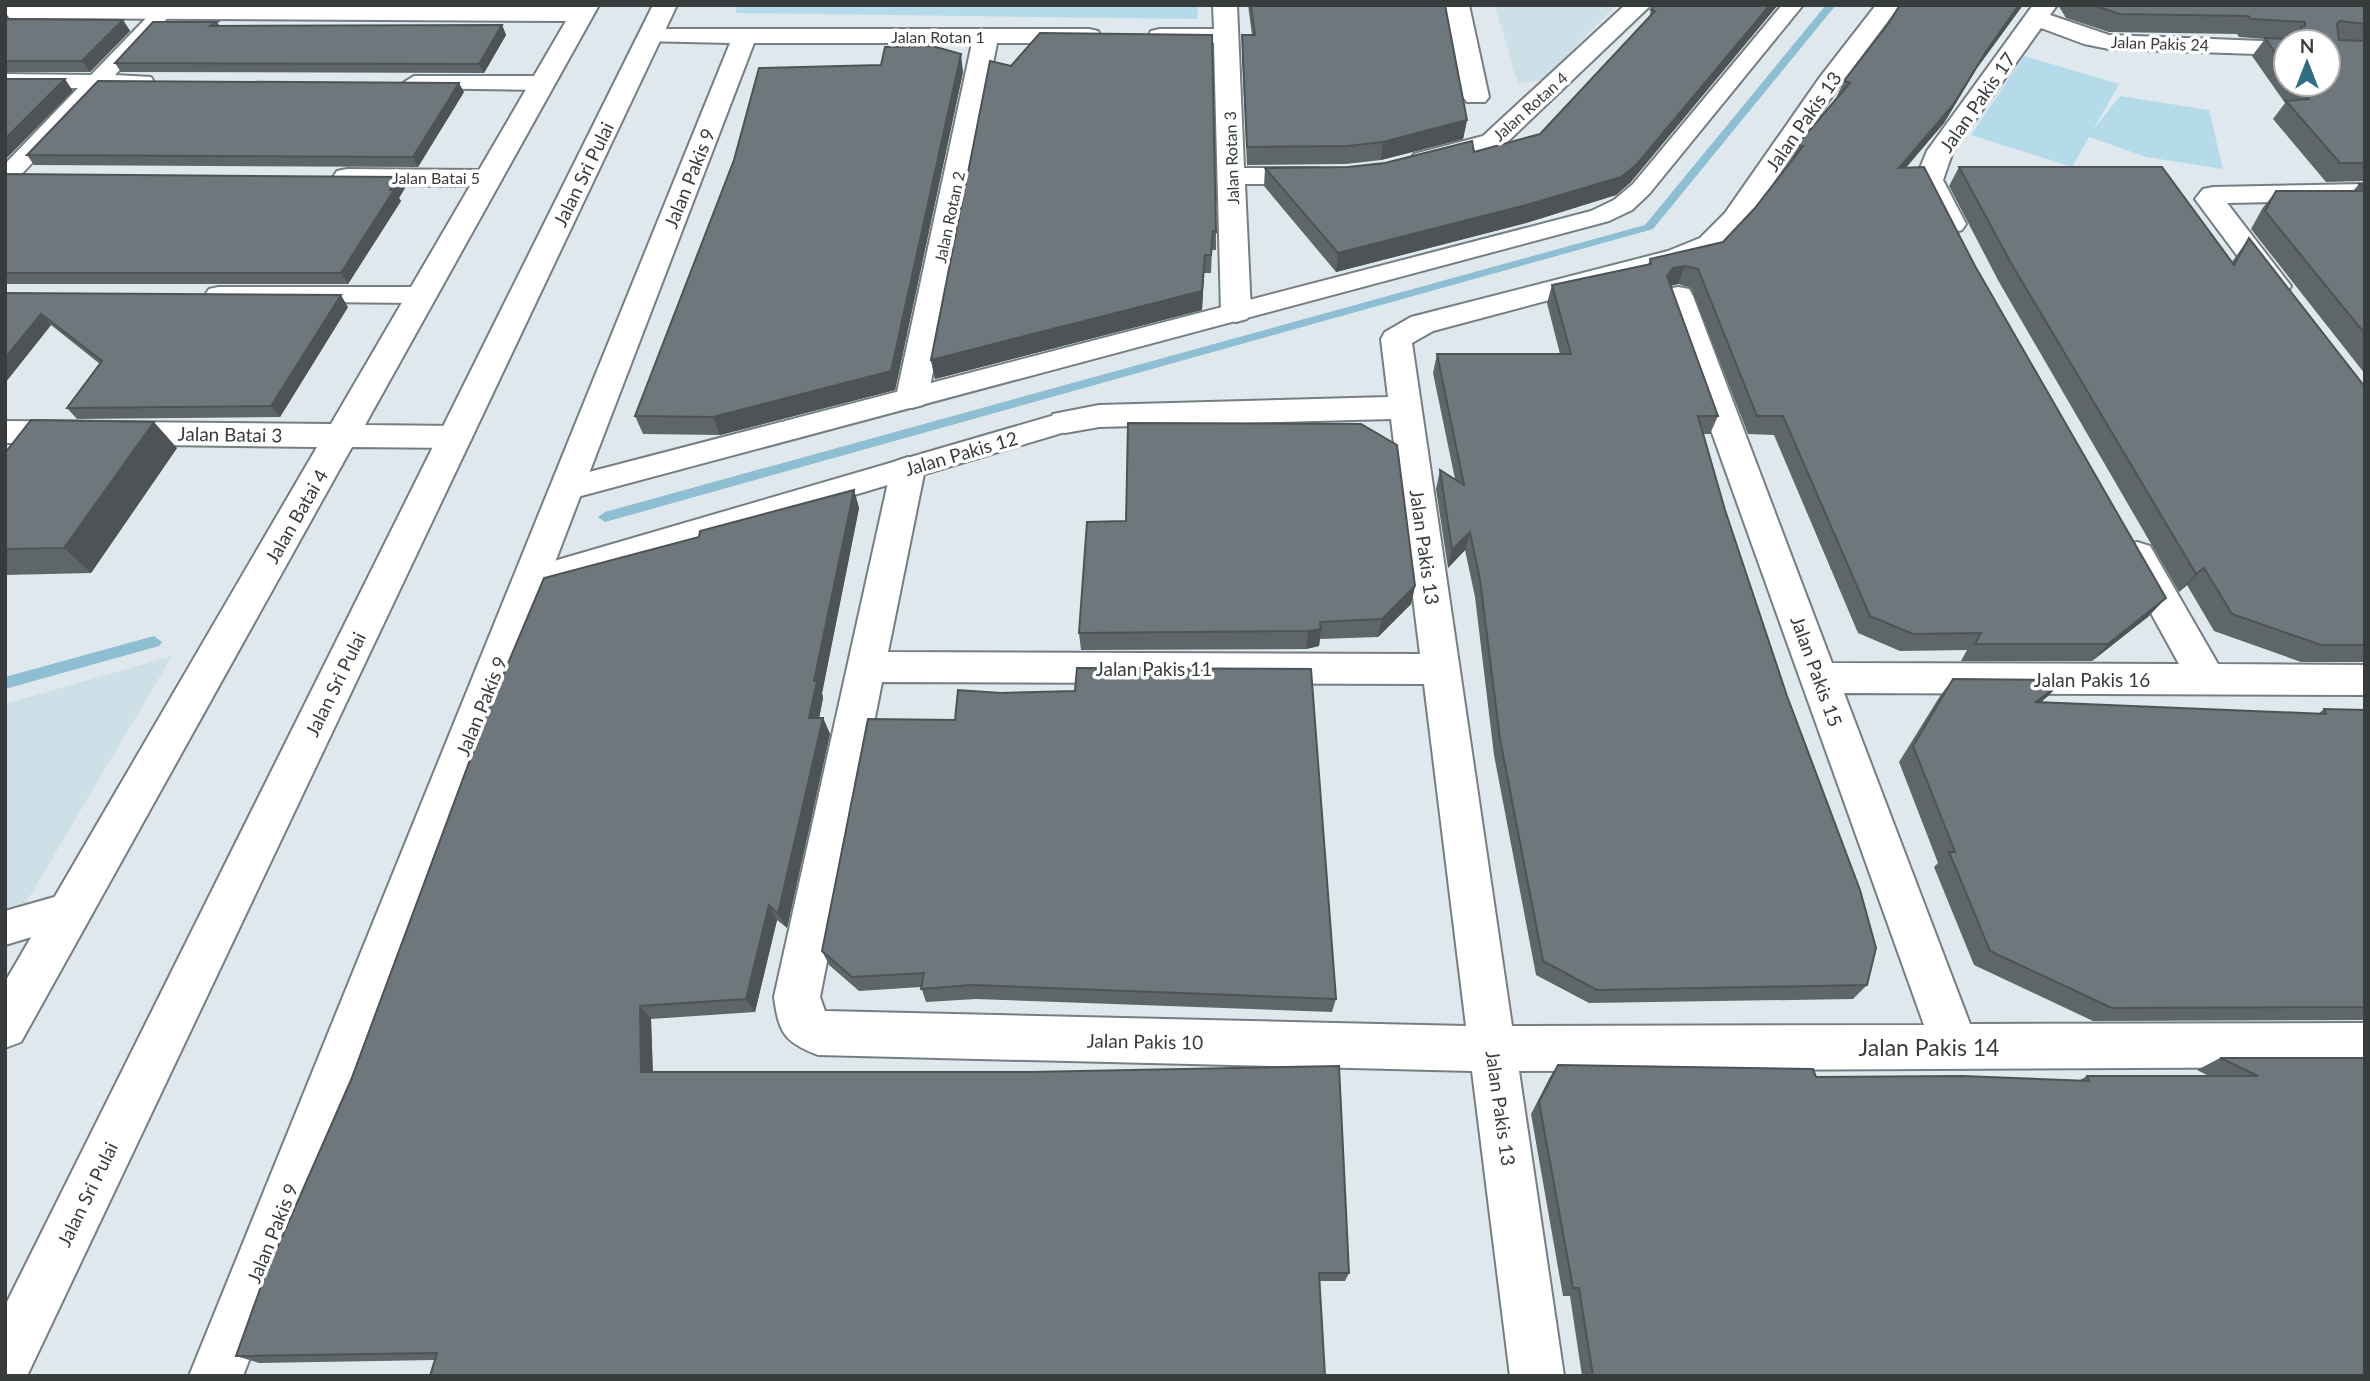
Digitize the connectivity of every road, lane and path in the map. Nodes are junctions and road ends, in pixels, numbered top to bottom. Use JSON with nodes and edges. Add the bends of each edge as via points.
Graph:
{"nodes":[{"id":1,"x":1225,"y":5,"type":"edge"},
{"id":2,"x":1457,"y":5,"type":"edge"},
{"id":3,"x":1639,"y":5,"type":"edge"},
{"id":4,"x":1793,"y":5,"type":"edge"},
{"id":5,"x":1888,"y":5,"type":"edge"},
{"id":6,"x":43,"y":8,"type":"edge"},
{"id":7,"x":584,"y":10,"type":"edge"},
{"id":8,"x":5,"y":11,"type":"edge"},
{"id":9,"x":2041,"y":11,"type":"edge"},
{"id":10,"x":163,"y":12,"type":"junction"},
{"id":11,"x":658,"y":20,"type":"edge"},
{"id":12,"x":745,"y":36,"type":"junction"},
{"id":13,"x":986,"y":36,"type":"junction"},
{"id":14,"x":1225,"y":36,"type":"junction"},
{"id":15,"x":2272,"y":48,"type":"edge"},
{"id":16,"x":5,"y":81,"type":"edge"},
{"id":17,"x":97,"y":81,"type":"junction"},
{"id":18,"x":167,"y":82,"type":"edge"},
{"id":19,"x":389,"y":83,"type":"edge"},
{"id":20,"x":542,"y":83,"type":"junction"},
{"id":21,"x":1476,"y":97,"type":"dead end"},
{"id":22,"x":1394,"y":168,"type":"edge"},
{"id":23,"x":7,"y":175,"type":"edge"},
{"id":24,"x":1346,"y":175,"type":"edge"},
{"id":25,"x":50,"y":176,"type":"edge"},
{"id":26,"x":1232,"y":176,"type":"junction"},
{"id":27,"x":324,"y":177,"type":"edge"},
{"id":28,"x":488,"y":177,"type":"junction"},
{"id":29,"x":2365,"y":192,"type":"edge"},
{"id":30,"x":1965,"y":248,"type":"edge"},
{"id":31,"x":199,"y":295,"type":"edge"},
{"id":32,"x":421,"y":295,"type":"junction"},
{"id":33,"x":1678,"y":296,"type":"edge"},
{"id":34,"x":2291,"y":306,"type":"edge"},
{"id":35,"x":1236,"y":312,"type":"junction"},
{"id":36,"x":912,"y":397,"type":"junction"},
{"id":37,"x":1406,"y":408,"type":"junction"},
{"id":38,"x":1065,"y":422,"type":"joint"},
{"id":39,"x":5,"y":432,"type":"edge"},
{"id":40,"x":342,"y":436,"type":"junction"},
{"id":41,"x":456,"y":437,"type":"junction"},
{"id":42,"x":908,"y":469,"type":"junction"},
{"id":43,"x":566,"y":489,"type":"junction"},
{"id":44,"x":2126,"y":535,"type":"edge"},
{"id":45,"x":530,"y":580,"type":"junction"},
{"id":46,"x":867,"y":667,"type":"junction"},
{"id":47,"x":1442,"y":669,"type":"junction"},
{"id":48,"x":1819,"y":678,"type":"junction"},
{"id":49,"x":2207,"y":680,"type":"junction"},
{"id":50,"x":2365,"y":680,"type":"edge"},
{"id":51,"x":72,"y":909,"type":"junction"},
{"id":52,"x":5,"y":928,"type":"edge"},
{"id":53,"x":5,"y":1026,"type":"edge"},
{"id":54,"x":2365,"y":1045,"type":"edge"},
{"id":55,"x":1955,"y":1047,"type":"junction"},
{"id":56,"x":1493,"y":1049,"type":"junction"},
{"id":57,"x":5,"y":1363,"type":"edge"},
{"id":58,"x":216,"y":1376,"type":"edge"},
{"id":59,"x":1537,"y":1376,"type":"edge"}],
"edges":[{"from":1,"to":14,"type":"street","name":"Jalan Rotan 3"},
{"from":2,"to":21,"type":"street"},
{"from":3,"to":22,"type":"street","name":"Jalan Rotan 4","via":[[1492,142]]},
{"from":4,"to":35,"type":"lane","via":[[1623,205],[1600,216]]},
{"from":5,"to":37,"type":"street","name":"Jalan Pakis 13","via":[[1735,219],[1710,244],[1678,257],[1422,324],[1396,339]]},
{"from":6,"to":8,"type":"street"},
{"from":6,"to":10,"type":"street"},
{"from":7,"to":10,"type":"street"},
{"from":7,"to":20,"type":"street","name":"Jalan Batai 4"},
{"from":9,"to":15,"type":"street","name":"Jalan Pakis 24","via":[[2109,42]]},
{"from":9,"to":30,"type":"street","name":"Jalan Pakis 17","via":[[1940,151],[1929,180]]},
{"from":10,"to":17,"type":"lane"},
{"from":11,"to":12,"type":"street","name":"Jalan Rotan 1"},
{"from":11,"to":41,"type":"street","name":"Jalan Sri Pulai"},
{"from":12,"to":13,"type":"street","name":"Jalan Rotan 1"},
{"from":12,"to":43,"type":"street","name":"Jalan Pakis 9"},
{"from":13,"to":14,"type":"street","name":"Jalan Rotan 1"},
{"from":13,"to":36,"type":"street","name":"Jalan Rotan 2"},
{"from":14,"to":26,"type":"street","name":"Jalan Rotan 3"},
{"from":16,"to":17,"type":"lane"},
{"from":17,"to":18,"type":"lane"},
{"from":17,"to":23,"type":"lane"},
{"from":19,"to":20,"type":"lane"},
{"from":20,"to":28,"type":"street","name":"Jalan Batai 4"},
{"from":23,"to":25,"type":"street"},
{"from":24,"to":26,"type":"street"},
{"from":26,"to":35,"type":"street","name":"Jalan Rotan 3"},
{"from":27,"to":28,"type":"street","name":"Jalan Batai 5"},
{"from":28,"to":32,"type":"street","name":"Jalan Batai 4"},
{"from":29,"to":34,"type":"street","via":[[2213,195],[2209,199]]},
{"from":31,"to":32,"type":"lane"},
{"from":32,"to":40,"type":"street","name":"Jalan Batai 4"},
{"from":33,"to":48,"type":"street","name":"Jalan Pakis 15"},
{"from":35,"to":36,"type":"lane"},
{"from":36,"to":43,"type":"lane"},
{"from":37,"to":38,"type":"street","name":"Jalan Pakis 12","via":[[1099,416]]},
{"from":37,"to":47,"type":"street","name":"Jalan Pakis 13"},
{"from":38,"to":42,"type":"lane","name":"Jalan Pakis 12"},
{"from":39,"to":40,"type":"street","name":"Jalan Batai 3"},
{"from":40,"to":41,"type":"street","name":"Jalan Batai 3"},
{"from":40,"to":51,"type":"street","name":"Jalan Batai 4"},
{"from":41,"to":57,"type":"street","name":"Jalan Sri Pulai"},
{"from":42,"to":45,"type":"lane","name":"Jalan Pakis 12"},
{"from":42,"to":46,"type":"street"},
{"from":43,"to":45,"type":"street","name":"Jalan Pakis 9"},
{"from":44,"to":49,"type":"street"},
{"from":45,"to":58,"type":"street","name":"Jalan Pakis 9"},
{"from":46,"to":47,"type":"street","name":"Jalan Pakis 11"},
{"from":46,"to":56,"type":"street","name":"Jalan Pakis 10","via":[[797,997],[800,1021],[818,1033]]},
{"from":47,"to":56,"type":"street","name":"Jalan Pakis 13"},
{"from":48,"to":49,"type":"street","name":"Jalan Pakis 16"},
{"from":48,"to":55,"type":"street","name":"Jalan Pakis 15"},
{"from":49,"to":50,"type":"street","name":"Jalan Pakis 16"},
{"from":51,"to":52,"type":"lane"},
{"from":51,"to":53,"type":"street","name":"Jalan Batai 4"},
{"from":54,"to":55,"type":"street","name":"Jalan Pakis 14"},
{"from":55,"to":56,"type":"street","name":"Jalan Pakis 14"},
{"from":56,"to":59,"type":"street","name":"Jalan Pakis 13"}]}
